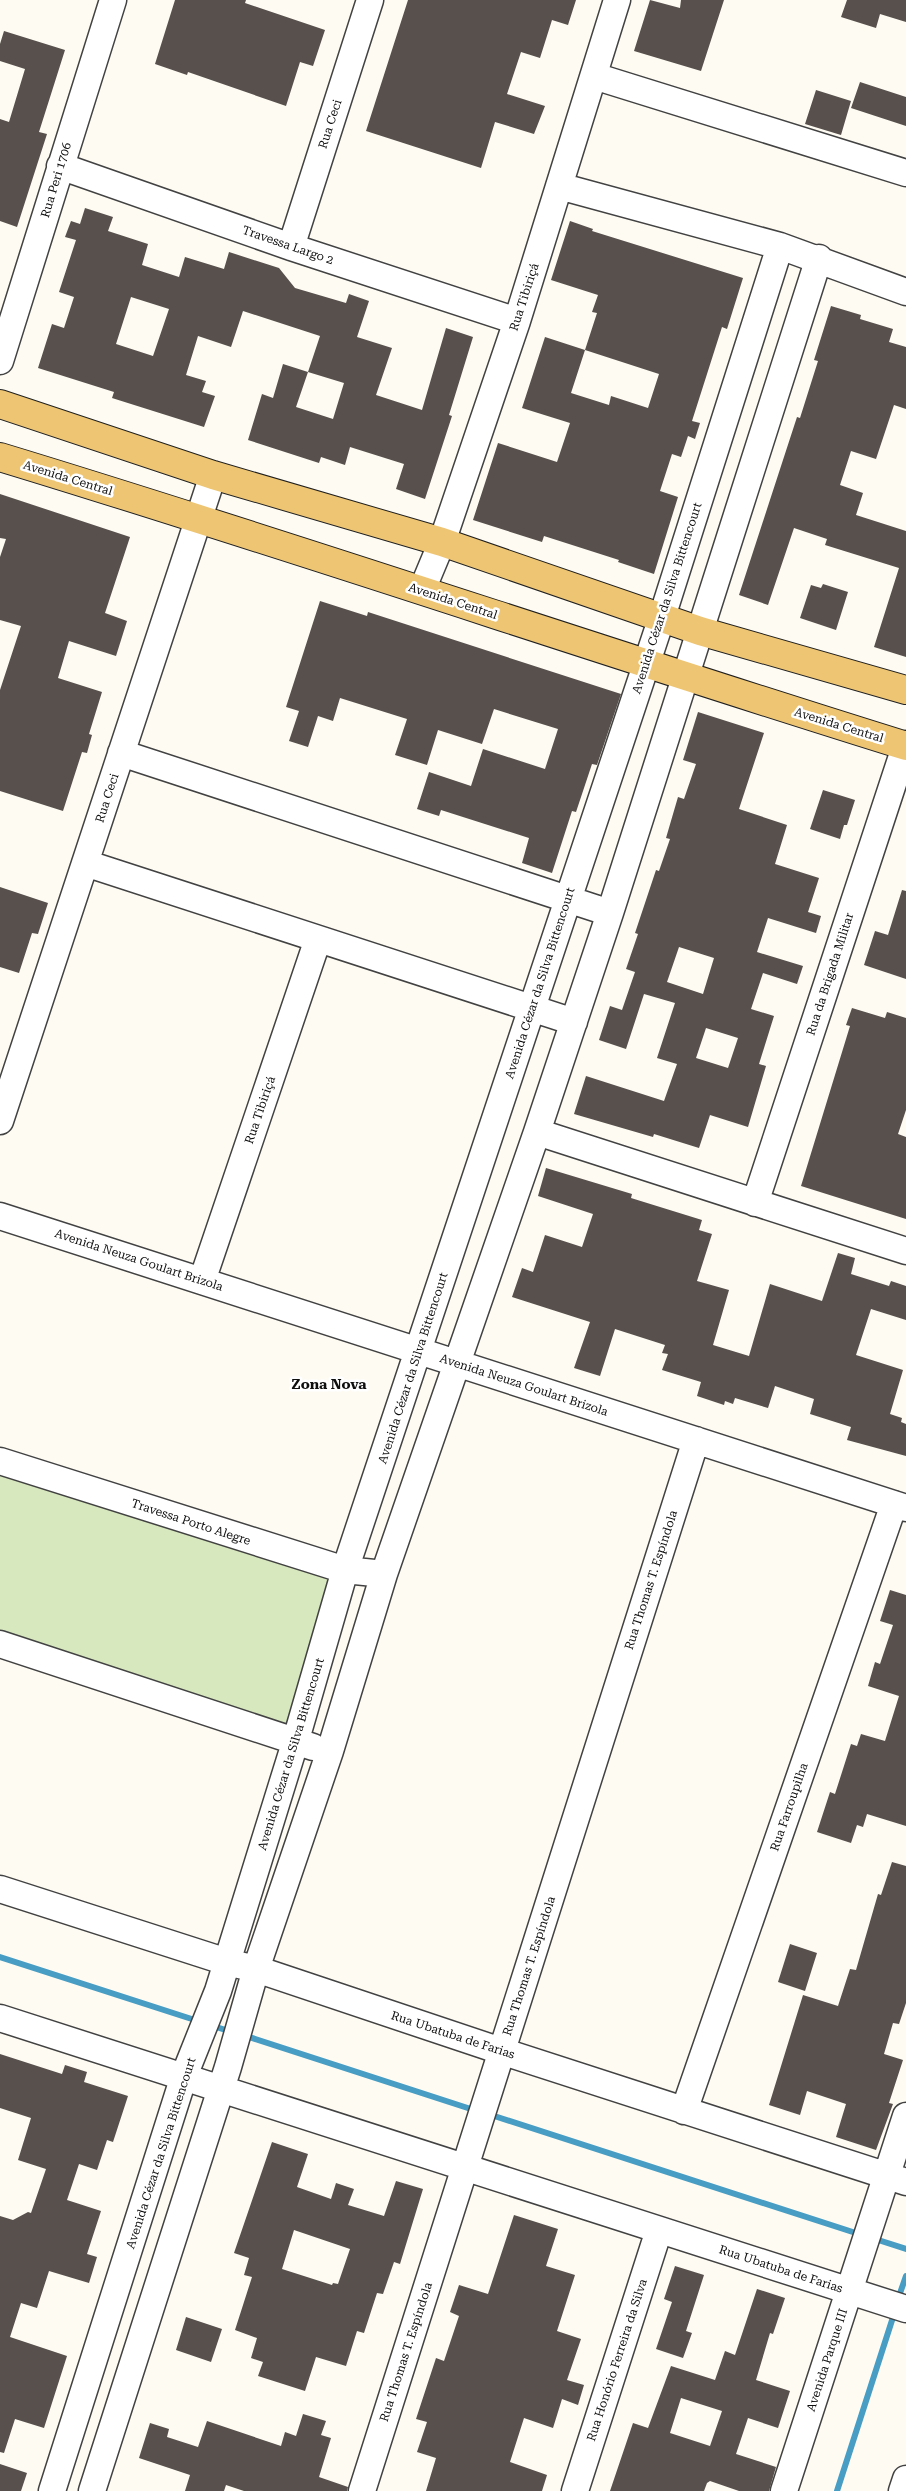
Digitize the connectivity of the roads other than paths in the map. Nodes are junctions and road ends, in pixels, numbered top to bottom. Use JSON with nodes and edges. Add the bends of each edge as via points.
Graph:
{"nodes":[{"id":1,"x":113,"y":0,"type":"edge"},
{"id":2,"x":370,"y":0,"type":"edge"},
{"id":3,"x":617,"y":0,"type":"edge"},
{"id":4,"x":594,"y":76,"type":"junction"},
{"id":5,"x":60,"y":166,"type":"junction"},
{"id":6,"x":906,"y":173,"type":"edge"},
{"id":7,"x":559,"y":186,"type":"junction"},
{"id":8,"x":780,"y":246,"type":"junction"},
{"id":9,"x":291,"y":247,"type":"junction"},
{"id":10,"x":819,"y":258,"type":"junction"},
{"id":11,"x":906,"y":292,"type":"edge"},
{"id":12,"x":517,"y":321,"type":"junction"},
{"id":13,"x":0,"y":361,"type":"edge"},
{"id":14,"x":0,"y":404,"type":"edge"},
{"id":15,"x":0,"y":457,"type":"edge"},
{"id":16,"x":214,"y":474,"type":"junction"},
{"id":17,"x":199,"y":518,"type":"junction"},
{"id":18,"x":442,"y":542,"type":"junction"},
{"id":19,"x":422,"y":590,"type":"junction"},
{"id":20,"x":662,"y":617,"type":"junction"},
{"id":21,"x":700,"y":631,"type":"junction"},
{"id":22,"x":646,"y":664,"type":"junction"},
{"id":23,"x":684,"y":677,"type":"junction"},
{"id":24,"x":906,"y":690,"type":"edge"},
{"id":25,"x":906,"y":745,"type":"edge"},
{"id":26,"x":122,"y":752,"type":"junction"},
{"id":27,"x":85,"y":863,"type":"junction"},
{"id":28,"x":568,"y":898,"type":"junction"},
{"id":29,"x":610,"y":913,"type":"junction"},
{"id":30,"x":318,"y":939,"type":"junction"},
{"id":31,"x":532,"y":1009,"type":"junction"},
{"id":32,"x":574,"y":1022,"type":"junction"},
{"id":33,"x":0,"y":1121,"type":"edge"},
{"id":34,"x":537,"y":1132,"type":"junction"},
{"id":35,"x":755,"y":1203,"type":"junction"},
{"id":36,"x":0,"y":1216,"type":"edge"},
{"id":37,"x":906,"y":1252,"type":"edge"},
{"id":38,"x":202,"y":1281,"type":"junction"},
{"id":39,"x":419,"y":1351,"type":"junction"},
{"id":40,"x":456,"y":1362,"type":"junction"},
{"id":41,"x":696,"y":1440,"type":"junction"},
{"id":42,"x":0,"y":1461,"type":"edge"},
{"id":43,"x":900,"y":1506,"type":"edge"},
{"id":44,"x":345,"y":1570,"type":"junction"},
{"id":45,"x":384,"y":1574,"type":"junction"},
{"id":46,"x":0,"y":1644,"type":"edge"},
{"id":47,"x":295,"y":1743,"type":"junction"},
{"id":48,"x":330,"y":1751,"type":"junction"},
{"id":49,"x":0,"y":1889,"type":"edge"},
{"id":50,"x":226,"y":1962,"type":"junction"},
{"id":51,"x":253,"y":1980,"type":"junction"},
{"id":52,"x":0,"y":2018,"type":"edge"},
{"id":53,"x":498,"y":2063,"type":"junction"},
{"id":54,"x":184,"y":2076,"type":"junction"},
{"id":55,"x":224,"y":2077,"type":"junction"},
{"id":56,"x":684,"y":2111,"type":"junction"},
{"id":57,"x":906,"y":2116,"type":"edge"},
{"id":58,"x":465,"y":2167,"type":"junction"},
{"id":59,"x":896,"y":2179,"type":"edge"},
{"id":60,"x":659,"y":2230,"type":"junction"},
{"id":61,"x":849,"y":2291,"type":"junction"},
{"id":62,"x":906,"y":2309,"type":"edge"},
{"id":63,"x":906,"y":2479,"type":"edge"},
{"id":64,"x":52,"y":2491,"type":"edge"},
{"id":65,"x":92,"y":2491,"type":"edge"},
{"id":66,"x":362,"y":2491,"type":"edge"},
{"id":67,"x":575,"y":2491,"type":"edge"},
{"id":68,"x":784,"y":2491,"type":"edge"},
{"id":69,"x":902,"y":2491,"type":"edge"}],
"edges":[{"from":1,"to":5,"type":"street","name":"Rua Peri 1706"},
{"from":2,"to":9,"type":"street","name":"Rua Ceci"},
{"from":3,"to":4,"type":"street","name":"Rua Tibiriçá"},
{"from":4,"to":6,"type":"street"},
{"from":4,"to":7,"type":"street","name":"Rua Tibiriçá"},
{"from":5,"to":9,"type":"street","name":"Travessa Largo 2"},
{"from":5,"to":13,"type":"street","name":"Rua Peri 1706"},
{"from":7,"to":8,"type":"street"},
{"from":7,"to":12,"type":"street","name":"Rua Tibiriçá"},
{"from":8,"to":10,"type":"street"},
{"from":8,"to":20,"type":"street","name":"Avenida Cézar da Silva Bittencourt"},
{"from":9,"to":12,"type":"street","name":"Travessa Largo 2"},
{"from":10,"to":11,"type":"street"},
{"from":10,"to":21,"type":"street"},
{"from":12,"to":18,"type":"street","name":"Rua Tibiriçá"},
{"from":14,"to":16,"type":"main road"},
{"from":15,"to":17,"type":"main road","name":"Avenida Central"},
{"from":16,"to":17,"type":"street","name":"Rua Ceci"},
{"from":16,"to":18,"type":"main road"},
{"from":17,"to":19,"type":"main road","name":"Avenida Central"},
{"from":17,"to":26,"type":"street","name":"Rua Ceci"},
{"from":18,"to":19,"type":"street","name":"Rua Tibiriçá"},
{"from":18,"to":20,"type":"main road"},
{"from":19,"to":22,"type":"main road","name":"Avenida Central"},
{"from":20,"to":21,"type":"main road"},
{"from":20,"to":22,"type":"street","name":"Avenida Cézar da Silva Bittencourt"},
{"from":21,"to":23,"type":"street"},
{"from":21,"to":24,"type":"main road"},
{"from":22,"to":23,"type":"main road","name":"Avenida Central"},
{"from":22,"to":28,"type":"street","name":"Avenida Cézar da Silva Bittencourt"},
{"from":23,"to":25,"type":"main road","name":"Avenida Central"},
{"from":23,"to":29,"type":"street"},
{"from":25,"to":35,"type":"street","name":"Rua da Brigada Militar"},
{"from":26,"to":27,"type":"street","name":"Rua Ceci"},
{"from":26,"to":28,"type":"street"},
{"from":27,"to":30,"type":"street"},
{"from":27,"to":33,"type":"street","name":"Rua Ceci"},
{"from":28,"to":29,"type":"street"},
{"from":28,"to":31,"type":"street","name":"Avenida Cézar da Silva Bittencourt"},
{"from":29,"to":32,"type":"street"},
{"from":30,"to":31,"type":"street"},
{"from":30,"to":38,"type":"street","name":"Rua Tibiriçá"},
{"from":31,"to":32,"type":"street"},
{"from":31,"to":39,"type":"street","name":"Avenida Cézar da Silva Bittencourt"},
{"from":32,"to":34,"type":"street"},
{"from":34,"to":35,"type":"street"},
{"from":34,"to":40,"type":"street"},
{"from":35,"to":37,"type":"street"},
{"from":36,"to":38,"type":"street","name":"Avenida Neuza Goulart Brizola"},
{"from":38,"to":39,"type":"street","name":"Avenida Neuza Goulart Brizola"},
{"from":39,"to":40,"type":"street","name":"Avenida Neuza Goulart Brizola"},
{"from":39,"to":44,"type":"street","name":"Avenida Cézar da Silva Bittencourt"},
{"from":40,"to":41,"type":"street","name":"Avenida Neuza Goulart Brizola"},
{"from":40,"to":45,"type":"street"},
{"from":41,"to":43,"type":"street","name":"Avenida Neuza Goulart Brizola"},
{"from":41,"to":53,"type":"street","name":"Rua Thomas T. Espíndola"},
{"from":42,"to":44,"type":"street","name":"Travessa Porto Alegre"},
{"from":43,"to":56,"type":"street","name":"Rua Farroupilha"},
{"from":44,"to":45,"type":"street","name":"Travessa Porto Alegre"},
{"from":44,"to":47,"type":"street","name":"Avenida Cézar da Silva Bittencourt"},
{"from":45,"to":48,"type":"street"},
{"from":46,"to":47,"type":"street"},
{"from":47,"to":48,"type":"street"},
{"from":47,"to":50,"type":"street","name":"Avenida Cézar da Silva Bittencourt"},
{"from":48,"to":51,"type":"street"},
{"from":49,"to":50,"type":"street","name":"Rua Ubatuba de Farias"},
{"from":50,"to":51,"type":"street","name":"Rua Ubatuba de Farias"},
{"from":50,"to":54,"type":"street","name":"Avenida Cézar da Silva Bittencourt","via":[[218,1991]]},
{"from":51,"to":53,"type":"street","name":"Rua Ubatuba de Farias"},
{"from":51,"to":55,"type":"street"},
{"from":52,"to":54,"type":"street","name":"Rua Ubatuba de Farias"},
{"from":53,"to":56,"type":"street","name":"Rua Ubatuba de Farias"},
{"from":53,"to":58,"type":"street","name":"Rua Thomas T. Espíndola"},
{"from":54,"to":55,"type":"street","name":"Rua Ubatuba de Farias"},
{"from":54,"to":64,"type":"street","name":"Avenida Cézar da Silva Bittencourt"},
{"from":55,"to":58,"type":"street","name":"Rua Ubatuba de Farias"},
{"from":55,"to":65,"type":"street"},
{"from":56,"to":59,"type":"street","name":"Rua Ubatuba de Farias"},
{"from":57,"to":59,"type":"street","name":"Avenida Parque III"},
{"from":58,"to":60,"type":"street","name":"Rua Ubatuba de Farias"},
{"from":58,"to":66,"type":"street","name":"Rua Thomas T. Espíndola"},
{"from":59,"to":61,"type":"street","name":"Avenida Parque III","via":[[876,2206]]},
{"from":60,"to":61,"type":"street","name":"Rua Ubatuba de Farias"},
{"from":60,"to":67,"type":"street","name":"Rua Honório Ferreira da Silva"},
{"from":61,"to":62,"type":"street","name":"Rua Ubatuba de Farias"},
{"from":61,"to":68,"type":"street","name":"Avenida Parque III"},
{"from":63,"to":69,"type":"street"}]}
